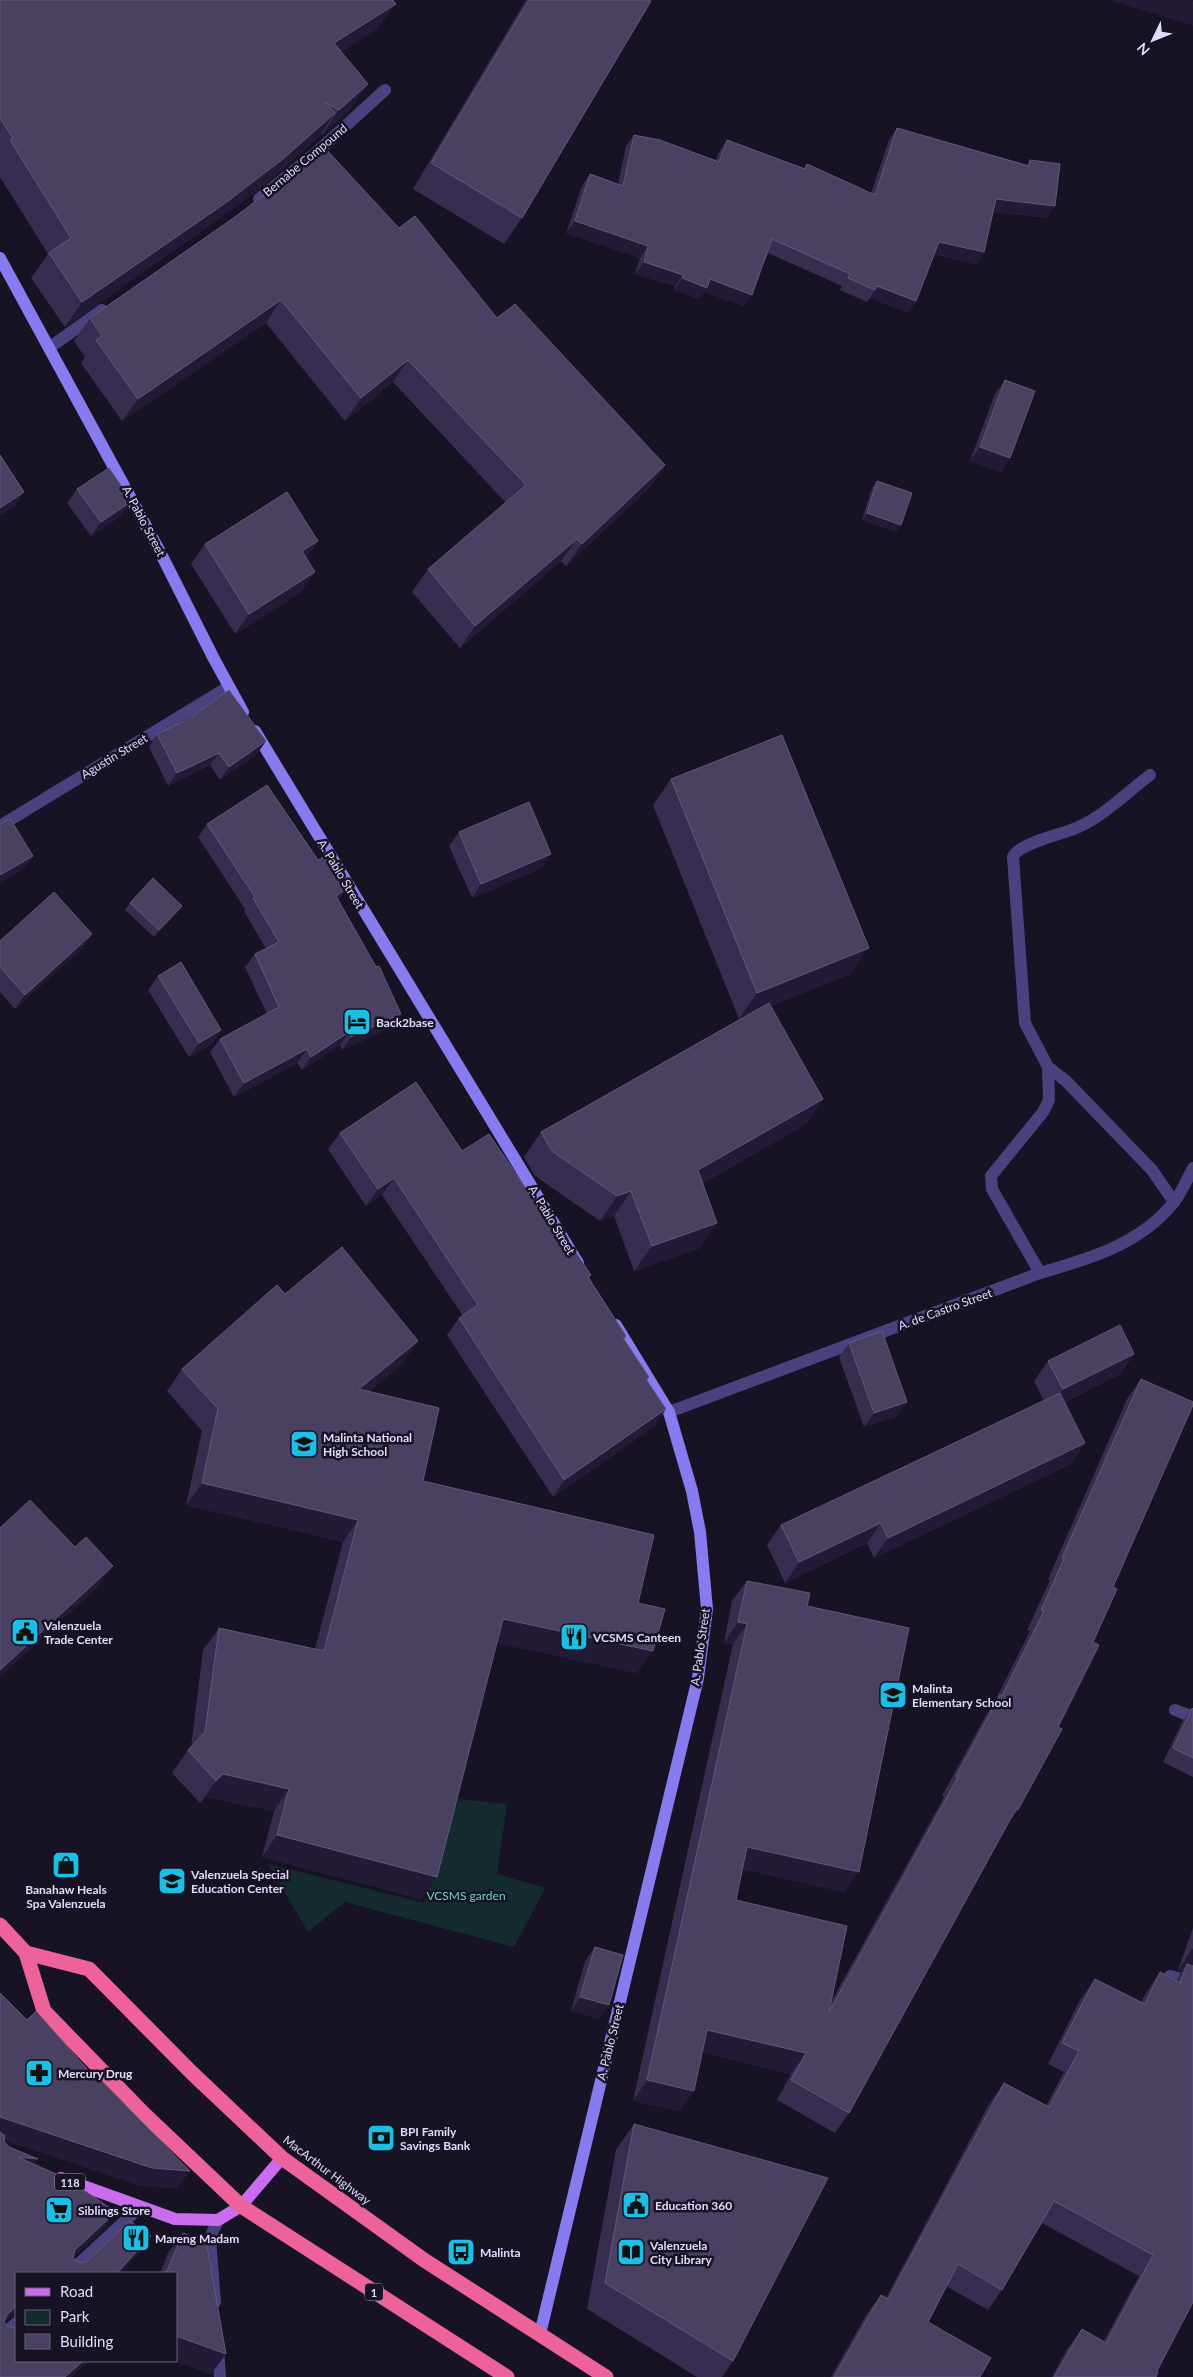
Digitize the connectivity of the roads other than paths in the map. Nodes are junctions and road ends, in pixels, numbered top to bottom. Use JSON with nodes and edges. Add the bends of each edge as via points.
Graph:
{"nodes":[{"id":1,"x":385,"y":90,"type":"dead end"},
{"id":2,"x":248,"y":207,"type":"edge"},
{"id":3,"x":0,"y":258,"type":"edge"},
{"id":4,"x":113,"y":302,"type":"edge"},
{"id":5,"x":49,"y":348,"type":"junction"},
{"id":6,"x":228,"y":687,"type":"junction"},
{"id":7,"x":1150,"y":775,"type":"dead end"},
{"id":8,"x":0,"y":826,"type":"edge"},
{"id":9,"x":1048,"y":1067,"type":"junction"},
{"id":10,"x":1193,"y":1168,"type":"edge"},
{"id":11,"x":1174,"y":1202,"type":"junction"},
{"id":12,"x":583,"y":1271,"type":"edge"},
{"id":13,"x":1040,"y":1273,"type":"junction"},
{"id":14,"x":609,"y":1314,"type":"edge"},
{"id":15,"x":669,"y":1412,"type":"junction"},
{"id":16,"x":1175,"y":1710,"type":"dead end"},
{"id":17,"x":1193,"y":1717,"type":"edge"},
{"id":18,"x":0,"y":1925,"type":"edge"},
{"id":19,"x":26,"y":1953,"type":"junction"},
{"id":20,"x":1170,"y":1976,"type":"edge"},
{"id":21,"x":1193,"y":1982,"type":"edge"},
{"id":22,"x":282,"y":2158,"type":"junction"},
{"id":23,"x":49,"y":2174,"type":"edge"},
{"id":24,"x":241,"y":2206,"type":"junction"},
{"id":25,"x":140,"y":2207,"type":"junction"},
{"id":26,"x":218,"y":2220,"type":"junction"},
{"id":27,"x":70,"y":2272,"type":"edge"},
{"id":28,"x":216,"y":2311,"type":"edge"},
{"id":29,"x":15,"y":2324,"type":"edge"},
{"id":30,"x":217,"y":2330,"type":"edge"},
{"id":31,"x":540,"y":2334,"type":"junction"},
{"id":32,"x":0,"y":2338,"type":"edge"},
{"id":33,"x":220,"y":2377,"type":"edge"},
{"id":34,"x":507,"y":2377,"type":"edge"},
{"id":35,"x":606,"y":2377,"type":"edge"}],
"edges":[{"from":1,"to":2,"type":"street","name":"Bernabe Compound","via":[[318,151]]},
{"from":3,"to":5,"type":"street","name":"A. Pablo Street"},
{"from":4,"to":5,"type":"street"},
{"from":5,"to":6,"type":"street","name":"A. Pablo Street","via":[[159,550]]},
{"from":6,"to":8,"type":"street","name":"Agustin Street"},
{"from":6,"to":12,"type":"street","name":"A. Pablo Street"},
{"from":7,"to":9,"type":"street","via":[[1084,826],[1024,847],[1013,857],[1025,1023]]},
{"from":9,"to":11,"type":"street","via":[[1066,1081],[1152,1170]]},
{"from":9,"to":13,"type":"street","via":[[1049,1100],[1043,1112],[992,1176],[992,1189]]},
{"from":10,"to":11,"type":"street","name":"A. de Castro Street"},
{"from":11,"to":13,"type":"street","name":"A. de Castro Street","via":[[1137,1237],[1080,1262]]},
{"from":13,"to":15,"type":"street","name":"A. de Castro Street"},
{"from":14,"to":15,"type":"street","name":"A. Pablo Street"},
{"from":15,"to":31,"type":"street","name":"A. Pablo Street","via":[[692,1490],[700,1532],[707,1609],[698,1678]]},
{"from":16,"to":17,"type":"street"},
{"from":18,"to":19,"type":"highway","number":"1"},
{"from":19,"to":22,"type":"highway","name":"MacArthur Highway","via":[[89,1969],[192,2074]]},
{"from":19,"to":24,"type":"highway","number":"1","via":[[44,2011],[143,2113]]},
{"from":20,"to":21,"type":"street"},
{"from":22,"to":24,"type":"main road"},
{"from":22,"to":31,"type":"highway","name":"MacArthur Highway","via":[[424,2260]]},
{"from":23,"to":25,"type":"main road","number":"118"},
{"from":24,"to":26,"type":"main road"},
{"from":24,"to":34,"type":"highway","number":"1"},
{"from":25,"to":26,"type":"main road","number":"118","via":[[175,2218]]},
{"from":25,"to":27,"type":"street"},
{"from":26,"to":28,"type":"street","via":[[210,2238]]},
{"from":29,"to":32,"type":"street"},
{"from":30,"to":33,"type":"street"},
{"from":31,"to":35,"type":"highway","name":"MacArthur Highway"}]}
